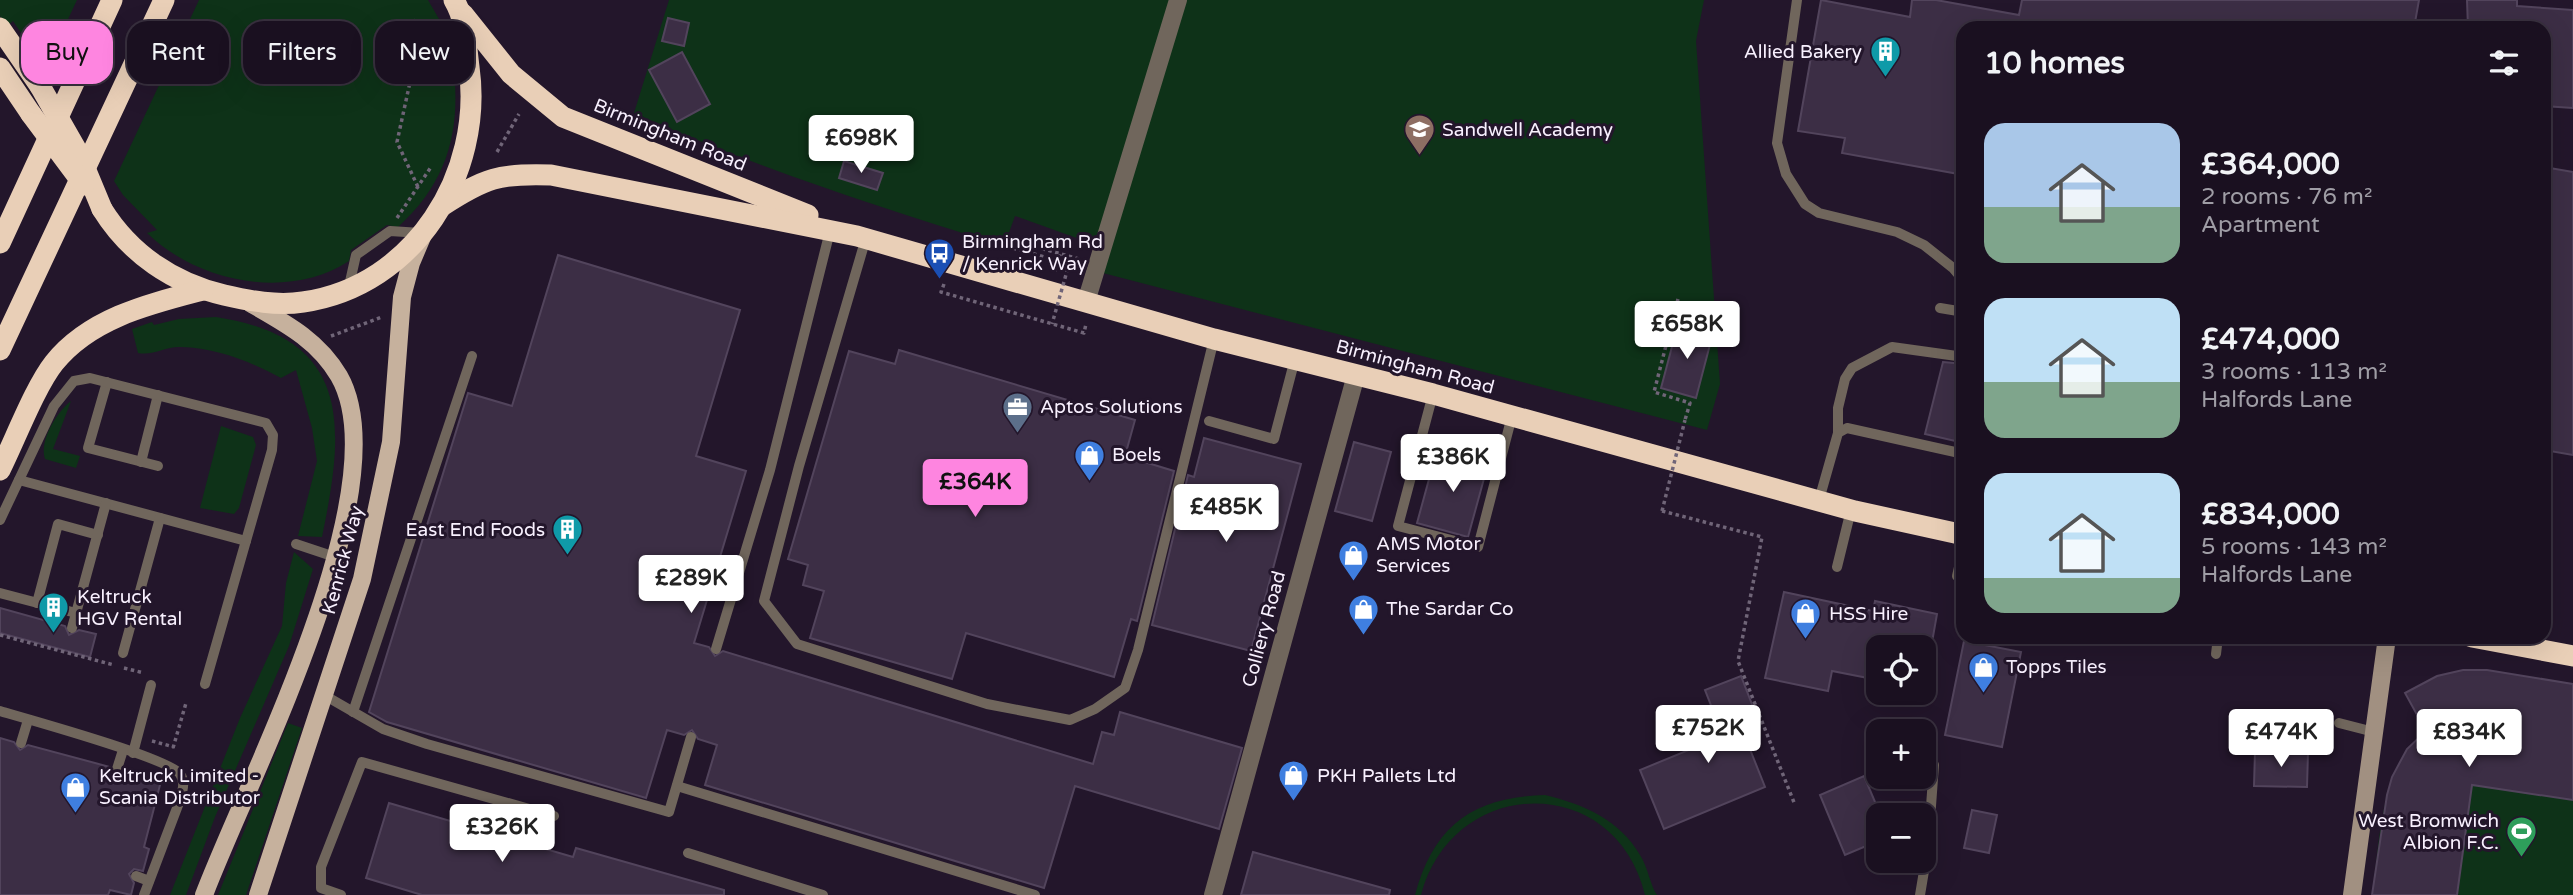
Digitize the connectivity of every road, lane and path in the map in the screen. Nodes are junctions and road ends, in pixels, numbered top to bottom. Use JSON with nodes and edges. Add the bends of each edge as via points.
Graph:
{"nodes":[{"id":1,"x":112,"y":0,"type":"edge"},
{"id":2,"x":164,"y":0,"type":"edge"},
{"id":3,"x":1178,"y":0,"type":"edge"},
{"id":4,"x":1797,"y":0,"type":"edge"},
{"id":5,"x":458,"y":6,"type":"edge"},
{"id":6,"x":0,"y":28,"type":"edge"},
{"id":7,"x":0,"y":68,"type":"edge"},
{"id":8,"x":410,"y":84,"type":"edge"},
{"id":9,"x":519,"y":114,"type":"dead end"},
{"id":10,"x":497,"y":152,"type":"dead end"},
{"id":11,"x":431,"y":167,"type":"dead end"},
{"id":12,"x":418,"y":187,"type":"junction"},
{"id":13,"x":442,"y":206,"type":"junction"},
{"id":14,"x":102,"y":209,"type":"junction"},
{"id":15,"x":831,"y":228,"type":"junction"},
{"id":16,"x":390,"y":231,"type":"junction"},
{"id":17,"x":424,"y":231,"type":"junction"},
{"id":18,"x":861,"y":237,"type":"junction"},
{"id":19,"x":0,"y":243,"type":"edge"},
{"id":20,"x":1057,"y":253,"type":"junction"},
{"id":21,"x":1069,"y":257,"type":"dead end"},
{"id":22,"x":1055,"y":271,"type":"dead end"},
{"id":23,"x":1956,"y":271,"type":"edge"},
{"id":24,"x":944,"y":284,"type":"dead end"},
{"id":25,"x":348,"y":289,"type":"junction"},
{"id":26,"x":203,"y":290,"type":"junction"},
{"id":27,"x":1678,"y":299,"type":"dead end"},
{"id":28,"x":247,"y":301,"type":"junction"},
{"id":29,"x":1087,"y":302,"type":"junction"},
{"id":30,"x":1940,"y":308,"type":"dead end"},
{"id":31,"x":1956,"y":311,"type":"edge"},
{"id":32,"x":389,"y":314,"type":"dead end"},
{"id":33,"x":1052,"y":324,"type":"junction"},
{"id":34,"x":1086,"y":324,"type":"dead end"},
{"id":35,"x":329,"y":337,"type":"dead end"},
{"id":36,"x":1214,"y":339,"type":"junction"},
{"id":37,"x":0,"y":350,"type":"edge"},
{"id":38,"x":472,"y":356,"type":"dead end"},
{"id":39,"x":1956,"y":357,"type":"edge"},
{"id":40,"x":1295,"y":358,"type":"junction"},
{"id":41,"x":1356,"y":375,"type":"junction"},
{"id":42,"x":107,"y":382,"type":"junction"},
{"id":43,"x":1433,"y":394,"type":"junction"},
{"id":44,"x":158,"y":395,"type":"junction"},
{"id":45,"x":1512,"y":416,"type":"junction"},
{"id":46,"x":1209,"y":421,"type":"dead end"},
{"id":47,"x":1839,"y":433,"type":"junction"},
{"id":48,"x":1956,"y":452,"type":"edge"},
{"id":49,"x":141,"y":462,"type":"junction"},
{"id":50,"x":158,"y":466,"type":"dead end"},
{"id":51,"x":0,"y":470,"type":"edge"},
{"id":52,"x":19,"y":480,"type":"junction"},
{"id":53,"x":1819,"y":500,"type":"junction"},
{"id":54,"x":106,"y":503,"type":"junction"},
{"id":55,"x":1851,"y":509,"type":"junction"},
{"id":56,"x":160,"y":518,"type":"junction"},
{"id":57,"x":0,"y":520,"type":"edge"},
{"id":58,"x":1956,"y":533,"type":"edge"},
{"id":59,"x":98,"y":535,"type":"junction"},
{"id":60,"x":246,"y":541,"type":"junction"},
{"id":61,"x":296,"y":544,"type":"dead end"},
{"id":62,"x":335,"y":557,"type":"junction"},
{"id":63,"x":1837,"y":567,"type":"dead end"},
{"id":64,"x":0,"y":593,"type":"edge"},
{"id":65,"x":37,"y":603,"type":"junction"},
{"id":66,"x":76,"y":613,"type":"junction"},
{"id":67,"x":72,"y":628,"type":"dead end"},
{"id":68,"x":0,"y":635,"type":"edge"},
{"id":69,"x":2217,"y":644,"type":"edge"},
{"id":70,"x":2386,"y":644,"type":"edge"},
{"id":71,"x":2528,"y":644,"type":"edge"},
{"id":72,"x":716,"y":649,"type":"dead end"},
{"id":73,"x":123,"y":653,"type":"dead end"},
{"id":74,"x":2216,"y":654,"type":"dead end"},
{"id":75,"x":2573,"y":656,"type":"edge"},
{"id":76,"x":146,"y":674,"type":"dead end"},
{"id":77,"x":205,"y":684,"type":"dead end"},
{"id":78,"x":151,"y":685,"type":"dead end"},
{"id":79,"x":324,"y":695,"type":"junction"},
{"id":80,"x":186,"y":703,"type":"dead end"},
{"id":81,"x":0,"y":711,"type":"edge"},
{"id":82,"x":354,"y":712,"type":"junction"},
{"id":83,"x":28,"y":720,"type":"junction"},
{"id":84,"x":2339,"y":723,"type":"dead end"},
{"id":85,"x":2374,"y":732,"type":"junction"},
{"id":86,"x":691,"y":737,"type":"dead end"},
{"id":87,"x":144,"y":739,"type":"dead end"},
{"id":88,"x":21,"y":743,"type":"dead end"},
{"id":89,"x":174,"y":747,"type":"junction"},
{"id":90,"x":128,"y":751,"type":"junction"},
{"id":91,"x":168,"y":766,"type":"junction"},
{"id":92,"x":117,"y":769,"type":"dead end"},
{"id":93,"x":677,"y":786,"type":"junction"},
{"id":94,"x":1932,"y":789,"type":"edge"},
{"id":95,"x":1795,"y":805,"type":"dead end"},
{"id":96,"x":554,"y":816,"type":"dead end"},
{"id":97,"x":688,"y":853,"type":"dead end"},
{"id":98,"x":136,"y":876,"type":"dead end"},
{"id":99,"x":149,"y":881,"type":"junction"},
{"id":100,"x":144,"y":895,"type":"edge"},
{"id":101,"x":205,"y":895,"type":"edge"},
{"id":102,"x":258,"y":895,"type":"edge"},
{"id":103,"x":341,"y":895,"type":"edge"},
{"id":104,"x":822,"y":895,"type":"edge"},
{"id":105,"x":1035,"y":895,"type":"edge"},
{"id":106,"x":1213,"y":895,"type":"edge"},
{"id":107,"x":1920,"y":895,"type":"edge"},
{"id":108,"x":2352,"y":895,"type":"edge"}],
"edges":[{"from":1,"to":19,"type":"highway"},
{"from":2,"to":37,"type":"highway"},
{"from":3,"to":29,"type":"street"},
{"from":4,"to":23,"type":"lane","via":[[1777,143],[1786,174],[1805,204],[1819,214],[1897,232]]},
{"from":5,"to":13,"type":"highway","via":[[472,91],[471,125],[462,166]]},
{"from":5,"to":15,"type":"highway","name":"Birmingham Road","via":[[511,74],[562,117]]},
{"from":6,"to":14,"type":"highway","bridge":true,"via":[[80,156]]},
{"from":7,"to":14,"type":"highway","bridge":true},
{"from":8,"to":12,"type":"path","via":[[397,142]]},
{"from":9,"to":10,"type":"path"},
{"from":11,"to":12,"type":"path"},
{"from":12,"to":16,"type":"path"},
{"from":13,"to":15,"type":"highway","name":"Birmingham Road","via":[[477,183],[512,174],[551,175]]},
{"from":13,"to":17,"type":"highway"},
{"from":14,"to":26,"type":"highway","via":[[138,253],[167,274]]},
{"from":15,"to":18,"type":"highway","name":"Birmingham Road"},
{"from":15,"to":72,"type":"lane","via":[[770,470]]},
{"from":16,"to":17,"type":"lane"},
{"from":16,"to":25,"type":"lane","via":[[356,255]]},
{"from":17,"to":25,"type":"highway","via":[[387,268]]},
{"from":17,"to":79,"type":"main road","name":"Kenrick Way","via":[[402,297],[396,402],[385,483],[362,579]]},
{"from":18,"to":29,"type":"highway","name":"Birmingham Road"},
{"from":18,"to":36,"type":"lane","via":[[764,601],[797,645],[987,704],[1070,720],[1125,688]]},
{"from":20,"to":21,"type":"path"},
{"from":20,"to":22,"type":"path"},
{"from":20,"to":33,"type":"path","bridge":true,"via":[[1015,242],[1013,248],[1069,264]]},
{"from":24,"to":33,"type":"path","via":[[942,292]]},
{"from":25,"to":28,"type":"highway","via":[[306,302]]},
{"from":26,"to":28,"type":"highway"},
{"from":26,"to":51,"type":"highway","via":[[126,313],[101,324],[67,349],[52,365]]},
{"from":27,"to":95,"type":"path","bridge":true,"via":[[1654,392],[1690,402],[1662,511],[1762,537],[1738,661]]},
{"from":28,"to":62,"type":"main road","name":"Kenrick Way","via":[[311,341],[348,396],[354,453]]},
{"from":29,"to":36,"type":"highway","name":"Birmingham Road"},
{"from":30,"to":31,"type":"lane"},
{"from":32,"to":35,"type":"path"},
{"from":33,"to":34,"type":"path","via":[[1084,333]]},
{"from":36,"to":40,"type":"highway","name":"Birmingham Road"},
{"from":38,"to":82,"type":"lane"},
{"from":39,"to":47,"type":"lane","via":[[1892,347],[1852,368],[1838,408]]},
{"from":40,"to":41,"type":"highway","name":"Birmingham Road"},
{"from":40,"to":46,"type":"lane","via":[[1275,439]]},
{"from":41,"to":43,"type":"highway","name":"Birmingham Road"},
{"from":41,"to":106,"type":"street","name":"Colliery Road"},
{"from":42,"to":44,"type":"lane"},
{"from":42,"to":49,"type":"lane","via":[[88,448]]},
{"from":42,"to":52,"type":"lane","via":[[74,381],[64,391]]},
{"from":43,"to":45,"type":"highway","name":"Birmingham Road"},
{"from":43,"to":45,"type":"lane","via":[[1398,526],[1478,547]]},
{"from":44,"to":49,"type":"lane"},
{"from":44,"to":60,"type":"lane","via":[[266,423],[270,429],[272,450]]},
{"from":45,"to":53,"type":"highway","name":"Birmingham Road"},
{"from":47,"to":48,"type":"lane","via":[[1847,428]]},
{"from":47,"to":53,"type":"lane"},
{"from":49,"to":50,"type":"lane"},
{"from":52,"to":54,"type":"lane"},
{"from":52,"to":57,"type":"lane"},
{"from":53,"to":55,"type":"highway","name":"Birmingham Road"},
{"from":54,"to":56,"type":"lane"},
{"from":54,"to":59,"type":"lane"},
{"from":55,"to":58,"type":"highway","name":"Birmingham Road"},
{"from":55,"to":63,"type":"lane"},
{"from":56,"to":60,"type":"lane"},
{"from":56,"to":73,"type":"lane"},
{"from":59,"to":65,"type":"lane","via":[[58,524]]},
{"from":59,"to":66,"type":"lane"},
{"from":60,"to":77,"type":"lane"},
{"from":61,"to":62,"type":"lane"},
{"from":62,"to":101,"type":"main road","name":"Kenrick Way","via":[[319,615]]},
{"from":64,"to":65,"type":"lane"},
{"from":65,"to":66,"type":"lane"},
{"from":66,"to":67,"type":"lane"},
{"from":68,"to":76,"type":"path"},
{"from":69,"to":74,"type":"lane"},
{"from":70,"to":85,"type":"street"},
{"from":71,"to":75,"type":"highway"},
{"from":78,"to":90,"type":"lane"},
{"from":79,"to":82,"type":"lane"},
{"from":79,"to":102,"type":"main road","name":"Kenrick Way"},
{"from":80,"to":89,"type":"path"},
{"from":81,"to":83,"type":"lane"},
{"from":82,"to":93,"type":"lane","via":[[383,729],[427,744],[669,812]]},
{"from":83,"to":88,"type":"lane"},
{"from":83,"to":90,"type":"lane"},
{"from":84,"to":85,"type":"lane"},
{"from":85,"to":108,"type":"street"},
{"from":86,"to":93,"type":"lane"},
{"from":87,"to":89,"type":"path"},
{"from":89,"to":91,"type":"path"},
{"from":90,"to":91,"type":"lane"},
{"from":90,"to":92,"type":"lane"},
{"from":91,"to":99,"type":"lane","via":[[180,774],[183,784]]},
{"from":93,"to":105,"type":"lane"},
{"from":94,"to":107,"type":"lane"},
{"from":96,"to":103,"type":"lane","via":[[362,762],[321,867],[321,888]]},
{"from":97,"to":104,"type":"lane"},
{"from":98,"to":99,"type":"lane"},
{"from":99,"to":100,"type":"lane"}]}
